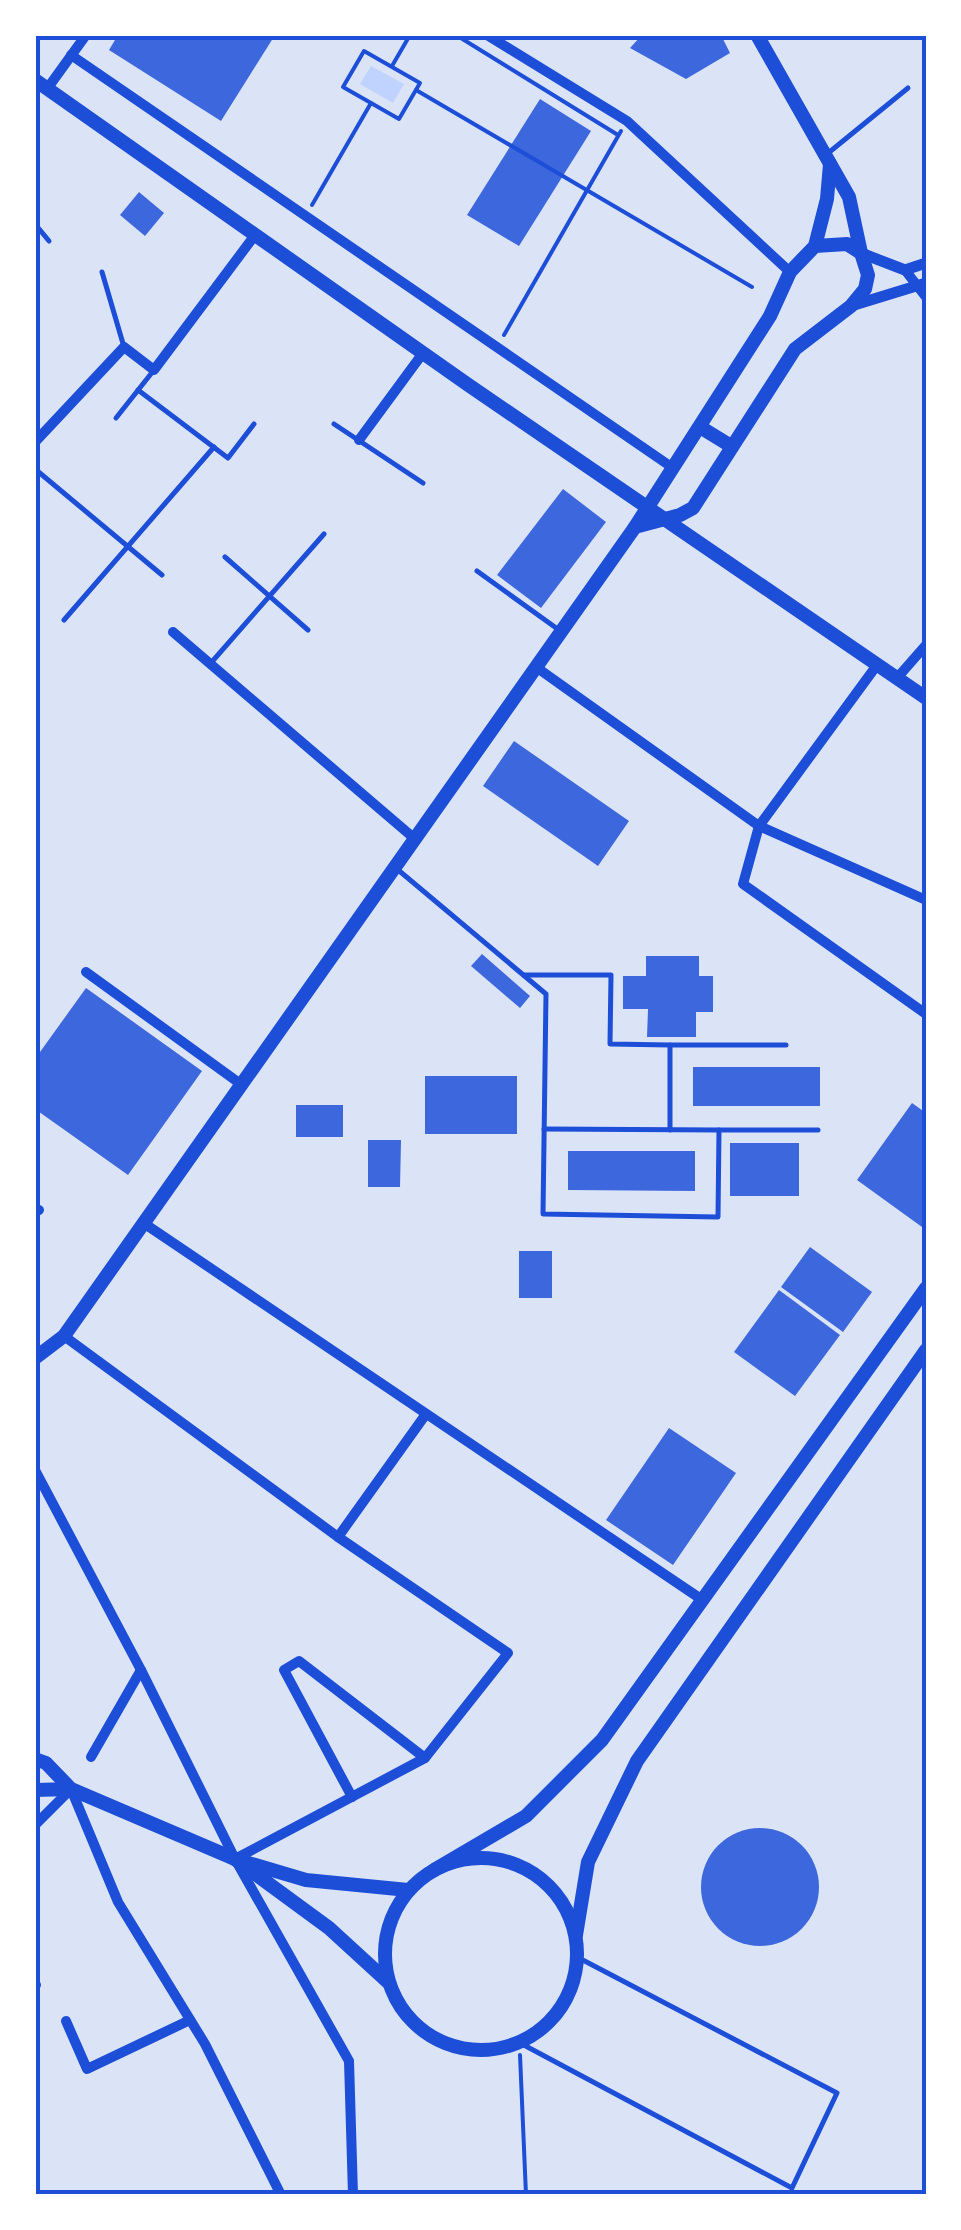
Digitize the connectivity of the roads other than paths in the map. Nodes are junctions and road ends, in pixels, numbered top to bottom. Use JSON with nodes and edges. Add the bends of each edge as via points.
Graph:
{"nodes":[{"id":1,"x":86,"y":35,"type":"edge"},
{"id":2,"x":487,"y":35,"type":"edge"},
{"id":3,"x":757,"y":35,"type":"edge"},
{"id":4,"x":71,"y":55,"type":"junction"},
{"id":5,"x":41,"y":85,"type":"edge"},
{"id":6,"x":908,"y":88,"type":"dead end"},
{"id":7,"x":827,"y":160,"type":"junction"},
{"id":8,"x":35,"y":224,"type":"edge"},
{"id":9,"x":255,"y":235,"type":"junction"},
{"id":10,"x":50,"y":242,"type":"dead end"},
{"id":11,"x":816,"y":246,"type":"junction"},
{"id":12,"x":861,"y":253,"type":"junction"},
{"id":13,"x":926,"y":263,"type":"edge"},
{"id":14,"x":906,"y":270,"type":"junction"},
{"id":15,"x":102,"y":272,"type":"dead end"},
{"id":16,"x":790,"y":272,"type":"junction"},
{"id":17,"x":924,"y":289,"type":"edge"},
{"id":18,"x":851,"y":306,"type":"junction"},
{"id":19,"x":124,"y":347,"type":"junction"},
{"id":20,"x":424,"y":353,"type":"junction"},
{"id":21,"x":154,"y":370,"type":"junction"},
{"id":22,"x":138,"y":390,"type":"junction"},
{"id":23,"x":116,"y":418,"type":"dead end"},
{"id":24,"x":254,"y":424,"type":"dead end"},
{"id":25,"x":334,"y":424,"type":"dead end"},
{"id":26,"x":700,"y":427,"type":"junction"},
{"id":27,"x":358,"y":440,"type":"junction"},
{"id":28,"x":35,"y":442,"type":"edge"},
{"id":29,"x":731,"y":446,"type":"junction"},
{"id":30,"x":214,"y":447,"type":"junction"},
{"id":31,"x":35,"y":468,"type":"edge"},
{"id":32,"x":673,"y":468,"type":"junction"},
{"id":33,"x":423,"y":483,"type":"dead end"},
{"id":34,"x":647,"y":508,"type":"junction"},
{"id":35,"x":693,"y":508,"type":"junction"},
{"id":36,"x":663,"y":519,"type":"junction"},
{"id":37,"x":635,"y":527,"type":"junction"},
{"id":38,"x":324,"y":534,"type":"dead end"},
{"id":39,"x":700,"y":543,"type":"junction"},
{"id":40,"x":128,"y":547,"type":"junction"},
{"id":41,"x":224,"y":557,"type":"dead end"},
{"id":42,"x":477,"y":571,"type":"dead end"},
{"id":43,"x":162,"y":575,"type":"dead end"},
{"id":44,"x":270,"y":596,"type":"junction"},
{"id":45,"x":64,"y":620,"type":"dead end"},
{"id":46,"x":308,"y":630,"type":"dead end"},
{"id":47,"x":173,"y":632,"type":"dead end"},
{"id":48,"x":561,"y":632,"type":"junction"},
{"id":49,"x":926,"y":646,"type":"edge"},
{"id":50,"x":210,"y":664,"type":"junction"},
{"id":51,"x":877,"y":664,"type":"junction"},
{"id":52,"x":536,"y":667,"type":"junction"},
{"id":53,"x":897,"y":678,"type":"junction"},
{"id":54,"x":926,"y":698,"type":"edge"},
{"id":55,"x":759,"y":826,"type":"junction"},
{"id":56,"x":414,"y":839,"type":"junction"},
{"id":57,"x":394,"y":867,"type":"junction"},
{"id":58,"x":926,"y":900,"type":"edge"},
{"id":59,"x":86,"y":972,"type":"dead end"},
{"id":60,"x":524,"y":975,"type":"junction"},
{"id":61,"x":926,"y":1014,"type":"edge"},
{"id":62,"x":670,"y":1045,"type":"junction"},
{"id":63,"x":786,"y":1045,"type":"dead end"},
{"id":64,"x":242,"y":1085,"type":"junction"},
{"id":65,"x":544,"y":1129,"type":"junction"},
{"id":66,"x":670,"y":1130,"type":"junction"},
{"id":67,"x":719,"y":1130,"type":"junction"},
{"id":68,"x":818,"y":1130,"type":"dead end"},
{"id":69,"x":145,"y":1224,"type":"junction"},
{"id":70,"x":926,"y":1288,"type":"edge"},
{"id":71,"x":64,"y":1336,"type":"junction"},
{"id":72,"x":926,"y":1350,"type":"edge"},
{"id":73,"x":35,"y":1358,"type":"edge"},
{"id":74,"x":426,"y":1414,"type":"junction"},
{"id":75,"x":35,"y":1470,"type":"edge"},
{"id":76,"x":338,"y":1537,"type":"junction"},
{"id":77,"x":701,"y":1599,"type":"junction"},
{"id":78,"x":142,"y":1670,"type":"junction"},
{"id":79,"x":91,"y":1758,"type":"dead end"},
{"id":80,"x":425,"y":1758,"type":"junction"},
{"id":81,"x":35,"y":1759,"type":"edge"},
{"id":82,"x":70,"y":1789,"type":"junction"},
{"id":83,"x":35,"y":1790,"type":"edge"},
{"id":84,"x":352,"y":1797,"type":"junction"},
{"id":85,"x":35,"y":1825,"type":"edge"},
{"id":86,"x":235,"y":1859,"type":"junction"},
{"id":87,"x":434,"y":1870,"type":"junction"},
{"id":88,"x":408,"y":1890,"type":"junction"},
{"id":89,"x":576,"y":1935,"type":"junction"},
{"id":90,"x":577,"y":1958,"type":"junction"},
{"id":91,"x":388,"y":1982,"type":"junction"},
{"id":92,"x":190,"y":2020,"type":"junction"},
{"id":93,"x":66,"y":2021,"type":"dead end"},
{"id":94,"x":520,"y":2043,"type":"junction"},
{"id":95,"x":281,"y":2195,"type":"edge"},
{"id":96,"x":353,"y":2195,"type":"edge"}],
"edges":[{"from":1,"to":4,"type":"street"},
{"from":2,"to":16,"type":"street","via":[[627,121]]},
{"from":3,"to":7,"type":"main road"},
{"from":4,"to":5,"type":"street"},
{"from":4,"to":32,"type":"street"},
{"from":5,"to":9,"type":"main road"},
{"from":6,"to":7,"type":"lane"},
{"from":7,"to":11,"type":"main road"},
{"from":7,"to":12,"type":"main road","via":[[849,197]]},
{"from":8,"to":10,"type":"lane"},
{"from":9,"to":20,"type":"main road"},
{"from":9,"to":21,"type":"street"},
{"from":11,"to":12,"type":"main road","via":[[847,244]]},
{"from":11,"to":16,"type":"main road"},
{"from":12,"to":14,"type":"street"},
{"from":12,"to":18,"type":"main road","via":[[866,289]]},
{"from":13,"to":14,"type":"street"},
{"from":14,"to":17,"type":"street"},
{"from":15,"to":19,"type":"lane"},
{"from":16,"to":26,"type":"main road"},
{"from":17,"to":18,"type":"street"},
{"from":18,"to":29,"type":"main road","via":[[794,349]]},
{"from":19,"to":21,"type":"street"},
{"from":19,"to":28,"type":"street"},
{"from":20,"to":27,"type":"street"},
{"from":20,"to":34,"type":"main road"},
{"from":21,"to":22,"type":"lane"},
{"from":22,"to":23,"type":"lane"},
{"from":22,"to":30,"type":"lane"},
{"from":24,"to":30,"type":"lane","via":[[228,458]]},
{"from":25,"to":27,"type":"lane"},
{"from":26,"to":29,"type":"main road"},
{"from":26,"to":32,"type":"main road"},
{"from":27,"to":33,"type":"lane"},
{"from":29,"to":35,"type":"main road"},
{"from":30,"to":40,"type":"lane"},
{"from":31,"to":40,"type":"lane"},
{"from":32,"to":34,"type":"main road"},
{"from":34,"to":36,"type":"main road"},
{"from":34,"to":37,"type":"main road"},
{"from":35,"to":36,"type":"main road"},
{"from":35,"to":39,"type":"main road"},
{"from":36,"to":37,"type":"main road"},
{"from":36,"to":39,"type":"main road"},
{"from":37,"to":48,"type":"main road"},
{"from":38,"to":44,"type":"lane"},
{"from":39,"to":51,"type":"main road"},
{"from":40,"to":43,"type":"lane"},
{"from":40,"to":45,"type":"lane"},
{"from":41,"to":44,"type":"lane"},
{"from":42,"to":48,"type":"lane"},
{"from":44,"to":46,"type":"lane"},
{"from":44,"to":50,"type":"lane"},
{"from":47,"to":50,"type":"street"},
{"from":48,"to":52,"type":"main road"},
{"from":49,"to":53,"type":"street"},
{"from":50,"to":56,"type":"street"},
{"from":51,"to":53,"type":"main road"},
{"from":51,"to":55,"type":"street"},
{"from":52,"to":55,"type":"street"},
{"from":52,"to":56,"type":"main road"},
{"from":53,"to":54,"type":"main road"},
{"from":55,"to":58,"type":"street"},
{"from":55,"to":61,"type":"street","via":[[743,884]]},
{"from":56,"to":57,"type":"main road"},
{"from":57,"to":60,"type":"lane"},
{"from":57,"to":64,"type":"main road"},
{"from":59,"to":64,"type":"street"},
{"from":60,"to":62,"type":"lane","via":[[611,975],[610,1044]]},
{"from":60,"to":65,"type":"lane","via":[[546,994]]},
{"from":62,"to":63,"type":"lane"},
{"from":62,"to":66,"type":"lane"},
{"from":64,"to":69,"type":"main road"},
{"from":65,"to":66,"type":"lane"},
{"from":65,"to":67,"type":"lane","via":[[543,1214],[718,1217]]},
{"from":66,"to":67,"type":"lane"},
{"from":67,"to":68,"type":"lane"},
{"from":69,"to":71,"type":"main road"},
{"from":69,"to":74,"type":"street"},
{"from":70,"to":77,"type":"main road"},
{"from":71,"to":73,"type":"main road"},
{"from":71,"to":76,"type":"street"},
{"from":72,"to":89,"type":"main road","via":[[637,1761],[588,1862]]},
{"from":74,"to":76,"type":"street"},
{"from":74,"to":77,"type":"street"},
{"from":75,"to":78,"type":"street"},
{"from":76,"to":80,"type":"street","via":[[508,1653]]},
{"from":77,"to":87,"type":"main road","via":[[602,1740],[526,1816]]},
{"from":78,"to":79,"type":"street"},
{"from":78,"to":86,"type":"street"},
{"from":80,"to":84,"type":"street"},
{"from":80,"to":84,"type":"street","via":[[298,1661],[284,1670]]},
{"from":81,"to":82,"type":"main road"},
{"from":82,"to":83,"type":"main road"},
{"from":82,"to":85,"type":"street"},
{"from":82,"to":86,"type":"main road"},
{"from":82,"to":92,"type":"street","via":[[118,1902]]},
{"from":84,"to":86,"type":"street"},
{"from":86,"to":88,"type":"main road","via":[[306,1880]]},
{"from":86,"to":91,"type":"main road","via":[[329,1928]]},
{"from":86,"to":96,"type":"street","via":[[349,2061]]},
{"from":87,"to":88,"type":"main road"},
{"from":87,"to":89,"type":"main road","via":[[464,1859],[494,1858],[523,1867],[566,1907]]},
{"from":88,"to":91,"type":"main road","via":[[391,1918],[384,1949]]},
{"from":89,"to":90,"type":"main road"},
{"from":90,"to":94,"type":"main road","via":[[566,1998],[547,2024]]},
{"from":90,"to":94,"type":"lane","via":[[837,2094],[792,2188]]},
{"from":91,"to":94,"type":"main road","via":[[426,2033],[488,2050]]},
{"from":92,"to":93,"type":"street","via":[[87,2069]]},
{"from":92,"to":95,"type":"street"}]}
